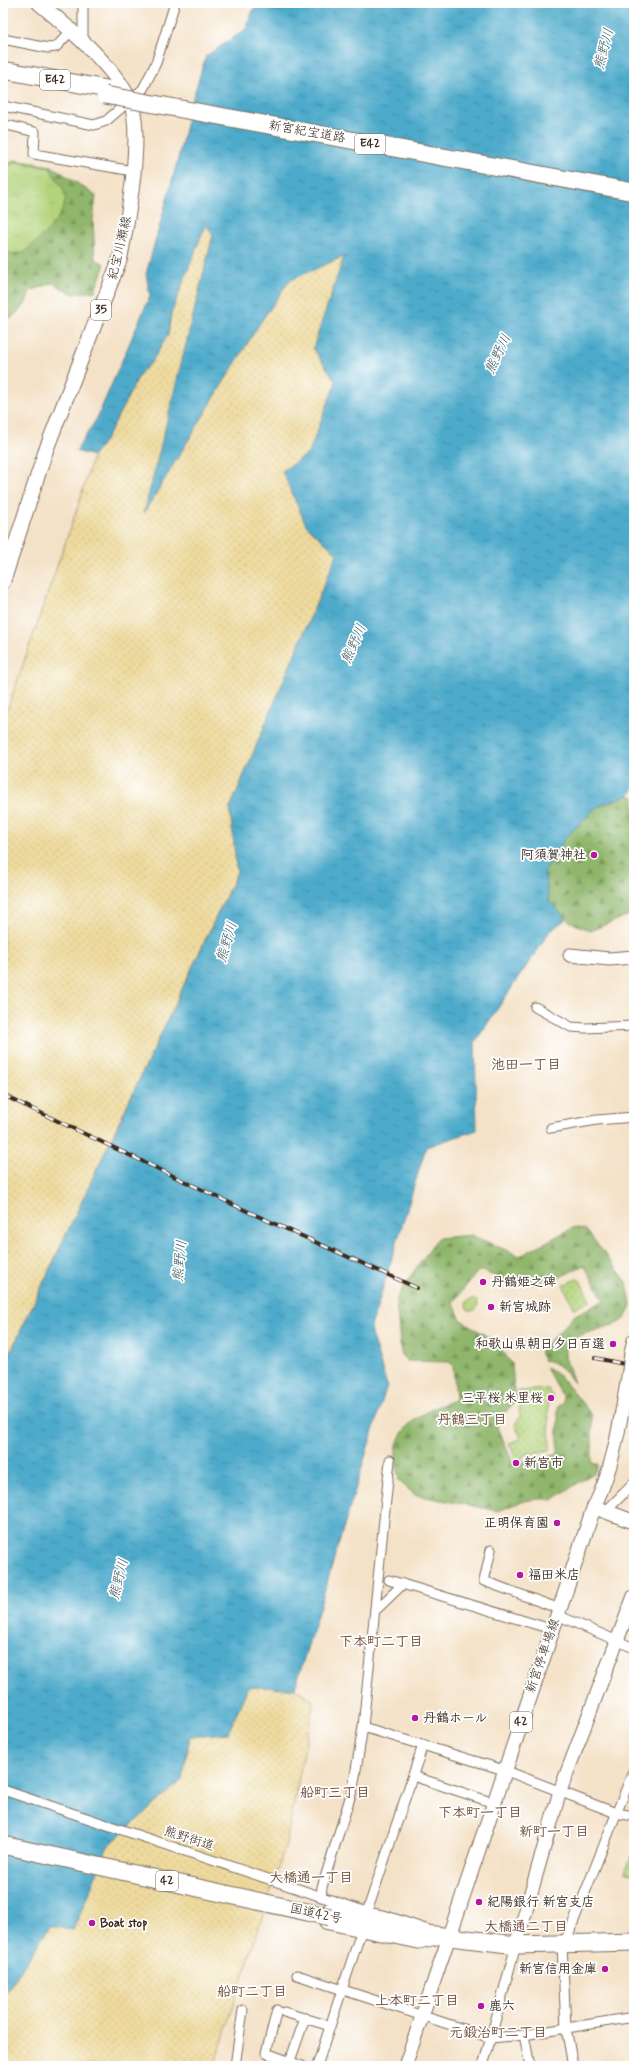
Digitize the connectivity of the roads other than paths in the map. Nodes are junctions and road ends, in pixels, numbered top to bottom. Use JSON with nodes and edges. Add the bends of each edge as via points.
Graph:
{"nodes":[{"id":1,"x":83,"y":3,"type":"edge"},
{"id":2,"x":175,"y":3,"type":"edge"},
{"id":3,"x":45,"y":5,"type":"edge"},
{"id":4,"x":71,"y":31,"type":"junction"},
{"id":5,"x":3,"y":39,"type":"edge"},
{"id":6,"x":83,"y":43,"type":"junction"},
{"id":7,"x":3,"y":66,"type":"edge"},
{"id":8,"x":3,"y":70,"type":"edge"},
{"id":9,"x":3,"y":77,"type":"edge"},
{"id":10,"x":88,"y":86,"type":"junction"},
{"id":11,"x":106,"y":92,"type":"junction"},
{"id":12,"x":130,"y":101,"type":"junction"},
{"id":13,"x":3,"y":106,"type":"edge"},
{"id":14,"x":3,"y":124,"type":"edge"},
{"id":15,"x":133,"y":171,"type":"junction"},
{"id":16,"x":634,"y":184,"type":"edge"},
{"id":17,"x":634,"y":192,"type":"edge"},
{"id":18,"x":3,"y":582,"type":"edge"},
{"id":19,"x":570,"y":955,"type":"dead end"},
{"id":20,"x":634,"y":957,"type":"edge"},
{"id":21,"x":535,"y":1007,"type":"dead end"},
{"id":22,"x":634,"y":1026,"type":"edge"},
{"id":23,"x":634,"y":1117,"type":"edge"},
{"id":24,"x":551,"y":1128,"type":"dead end"},
{"id":25,"x":633,"y":1347,"type":"edge"},
{"id":26,"x":630,"y":1392,"type":"edge"},
{"id":27,"x":390,"y":1460,"type":"dead end"},
{"id":28,"x":634,"y":1483,"type":"edge"},
{"id":29,"x":600,"y":1509,"type":"junction"},
{"id":30,"x":634,"y":1522,"type":"edge"},
{"id":31,"x":491,"y":1550,"type":"dead end"},
{"id":32,"x":389,"y":1580,"type":"dead end"},
{"id":33,"x":403,"y":1584,"type":"junction"},
{"id":34,"x":634,"y":1596,"type":"edge"},
{"id":35,"x":377,"y":1609,"type":"junction"},
{"id":36,"x":558,"y":1612,"type":"junction"},
{"id":37,"x":551,"y":1629,"type":"junction"},
{"id":38,"x":617,"y":1641,"type":"junction"},
{"id":39,"x":634,"y":1648,"type":"edge"},
{"id":40,"x":363,"y":1728,"type":"junction"},
{"id":41,"x":423,"y":1745,"type":"junction"},
{"id":42,"x":634,"y":1768,"type":"edge"},
{"id":43,"x":504,"y":1770,"type":"junction"},
{"id":44,"x":413,"y":1776,"type":"junction"},
{"id":45,"x":3,"y":1790,"type":"edge"},
{"id":46,"x":560,"y":1791,"type":"junction"},
{"id":47,"x":494,"y":1803,"type":"junction"},
{"id":48,"x":616,"y":1813,"type":"junction"},
{"id":49,"x":634,"y":1816,"type":"edge"},
{"id":50,"x":3,"y":1845,"type":"edge"},
{"id":51,"x":319,"y":1896,"type":"junction"},
{"id":52,"x":367,"y":1912,"type":"junction"},
{"id":53,"x":361,"y":1932,"type":"junction"},
{"id":54,"x":449,"y":1937,"type":"junction"},
{"id":55,"x":634,"y":1944,"type":"edge"},
{"id":56,"x":516,"y":1945,"type":"junction"},
{"id":57,"x":562,"y":1945,"type":"junction"},
{"id":58,"x":297,"y":1975,"type":"dead end"},
{"id":59,"x":342,"y":1990,"type":"junction"},
{"id":60,"x":243,"y":2010,"type":"dead end"},
{"id":61,"x":422,"y":2017,"type":"junction"},
{"id":62,"x":634,"y":2017,"type":"edge"},
{"id":63,"x":305,"y":2018,"type":"junction"},
{"id":64,"x":330,"y":2026,"type":"junction"},
{"id":65,"x":566,"y":2028,"type":"junction"},
{"id":66,"x":524,"y":2035,"type":"junction"},
{"id":67,"x":491,"y":2038,"type":"junction"},
{"id":68,"x":290,"y":2061,"type":"junction"},
{"id":69,"x":236,"y":2066,"type":"edge"},
{"id":70,"x":302,"y":2066,"type":"edge"},
{"id":71,"x":317,"y":2066,"type":"edge"},
{"id":72,"x":405,"y":2066,"type":"edge"},
{"id":73,"x":483,"y":2066,"type":"edge"},
{"id":74,"x":530,"y":2066,"type":"edge"},
{"id":75,"x":573,"y":2066,"type":"edge"}],
"edges":[{"from":1,"to":6,"type":"street"},
{"from":2,"to":12,"type":"street","via":[[156,63],[143,89]]},
{"from":3,"to":4,"type":"main road","name":"紀宝川瀬線","number":"35"},
{"from":4,"to":5,"type":"street","via":[[56,47],[48,48]]},
{"from":4,"to":6,"type":"main road","name":"紀宝川瀬線","number":"35"},
{"from":6,"to":12,"type":"main road","name":"紀宝川瀬線","number":"35","via":[[111,71]]},
{"from":7,"to":10,"type":"highway"},
{"from":8,"to":10,"type":"highway","name":"新宮紀宝道路","number":"E42"},
{"from":9,"to":11,"type":"highway","name":"新宮紀宝道路","number":"E42"},
{"from":10,"to":11,"type":"highway","name":"新宮紀宝道路","number":"E42"},
{"from":11,"to":16,"type":"highway","name":"新宮紀宝道路","number":"E42"},
{"from":11,"to":17,"type":"highway","name":"新宮紀宝道路","number":"E42","bridge":true},
{"from":12,"to":13,"type":"street","via":[[106,122],[94,125]]},
{"from":12,"to":15,"type":"main road","name":"紀宝川瀬線","number":"35","via":[[134,121]]},
{"from":14,"to":15,"type":"street","via":[[35,132],[34,154]]},
{"from":15,"to":18,"type":"main road","name":"紀宝川瀬線","number":"35","via":[[120,259],[46,450]]},
{"from":19,"to":20,"type":"street","via":[[609,959]]},
{"from":21,"to":22,"type":"street","via":[[571,1027]]},
{"from":23,"to":24,"type":"street"},
{"from":25,"to":26,"type":"street","bridge":true,"via":[[629,1370]]},
{"from":26,"to":29,"type":"street","via":[[605,1481]]},
{"from":27,"to":35,"type":"street"},
{"from":28,"to":29,"type":"street"},
{"from":29,"to":30,"type":"main road"},
{"from":29,"to":36,"type":"main road","name":"新宮停車場線","number":"42"},
{"from":31,"to":36,"type":"street","via":[[484,1581]]},
{"from":32,"to":33,"type":"street"},
{"from":33,"to":35,"type":"street"},
{"from":33,"to":37,"type":"street"},
{"from":34,"to":38,"type":"street"},
{"from":35,"to":40,"type":"street"},
{"from":36,"to":37,"type":"main road","name":"新宮停車場線","number":"42"},
{"from":36,"to":38,"type":"street"},
{"from":37,"to":43,"type":"main road","name":"新宮停車場線","number":"42"},
{"from":38,"to":39,"type":"street"},
{"from":38,"to":46,"type":"street"},
{"from":40,"to":41,"type":"street"},
{"from":40,"to":51,"type":"street","via":[[353,1788]]},
{"from":41,"to":43,"type":"street"},
{"from":41,"to":44,"type":"street"},
{"from":42,"to":48,"type":"street"},
{"from":43,"to":46,"type":"street"},
{"from":43,"to":47,"type":"main road","name":"新宮停車場線","number":"42"},
{"from":44,"to":47,"type":"street"},
{"from":44,"to":52,"type":"street"},
{"from":45,"to":51,"type":"street","name":"熊野街道"},
{"from":46,"to":48,"type":"street"},
{"from":46,"to":56,"type":"street"},
{"from":47,"to":54,"type":"main road","name":"新宮停車場線","number":"42"},
{"from":48,"to":49,"type":"street"},
{"from":48,"to":57,"type":"street"},
{"from":50,"to":54,"type":"highway","name":"国道42号","number":"42","bridge":true,"via":[[330,1917]]},
{"from":51,"to":52,"type":"street","name":"熊野街道"},
{"from":52,"to":53,"type":"street","via":[[357,1913],[328,1908],[326,1910],[323,1921],[325,1924]]},
{"from":52,"to":54,"type":"street","via":[[387,1916]]},
{"from":53,"to":54,"type":"street","via":[[419,1944]]},
{"from":53,"to":59,"type":"street"},
{"from":54,"to":56,"type":"highway","name":"国道42号","number":"42"},
{"from":54,"to":61,"type":"street"},
{"from":55,"to":57,"type":"highway","name":"国道42号","number":"42"},
{"from":56,"to":57,"type":"highway","name":"国道42号","number":"42"},
{"from":56,"to":67,"type":"street"},
{"from":57,"to":65,"type":"street"},
{"from":58,"to":59,"type":"street"},
{"from":59,"to":61,"type":"street"},
{"from":59,"to":64,"type":"street"},
{"from":60,"to":69,"type":"street"},
{"from":61,"to":67,"type":"street"},
{"from":61,"to":72,"type":"street"},
{"from":62,"to":65,"type":"street"},
{"from":63,"to":64,"type":"street"},
{"from":63,"to":68,"type":"street"},
{"from":63,"to":68,"type":"street","via":[[280,2011],[266,2052]]},
{"from":64,"to":71,"type":"street"},
{"from":65,"to":66,"type":"street"},
{"from":65,"to":75,"type":"street"},
{"from":66,"to":67,"type":"street"},
{"from":66,"to":74,"type":"street"},
{"from":67,"to":73,"type":"street"},
{"from":68,"to":70,"type":"street"}]}
